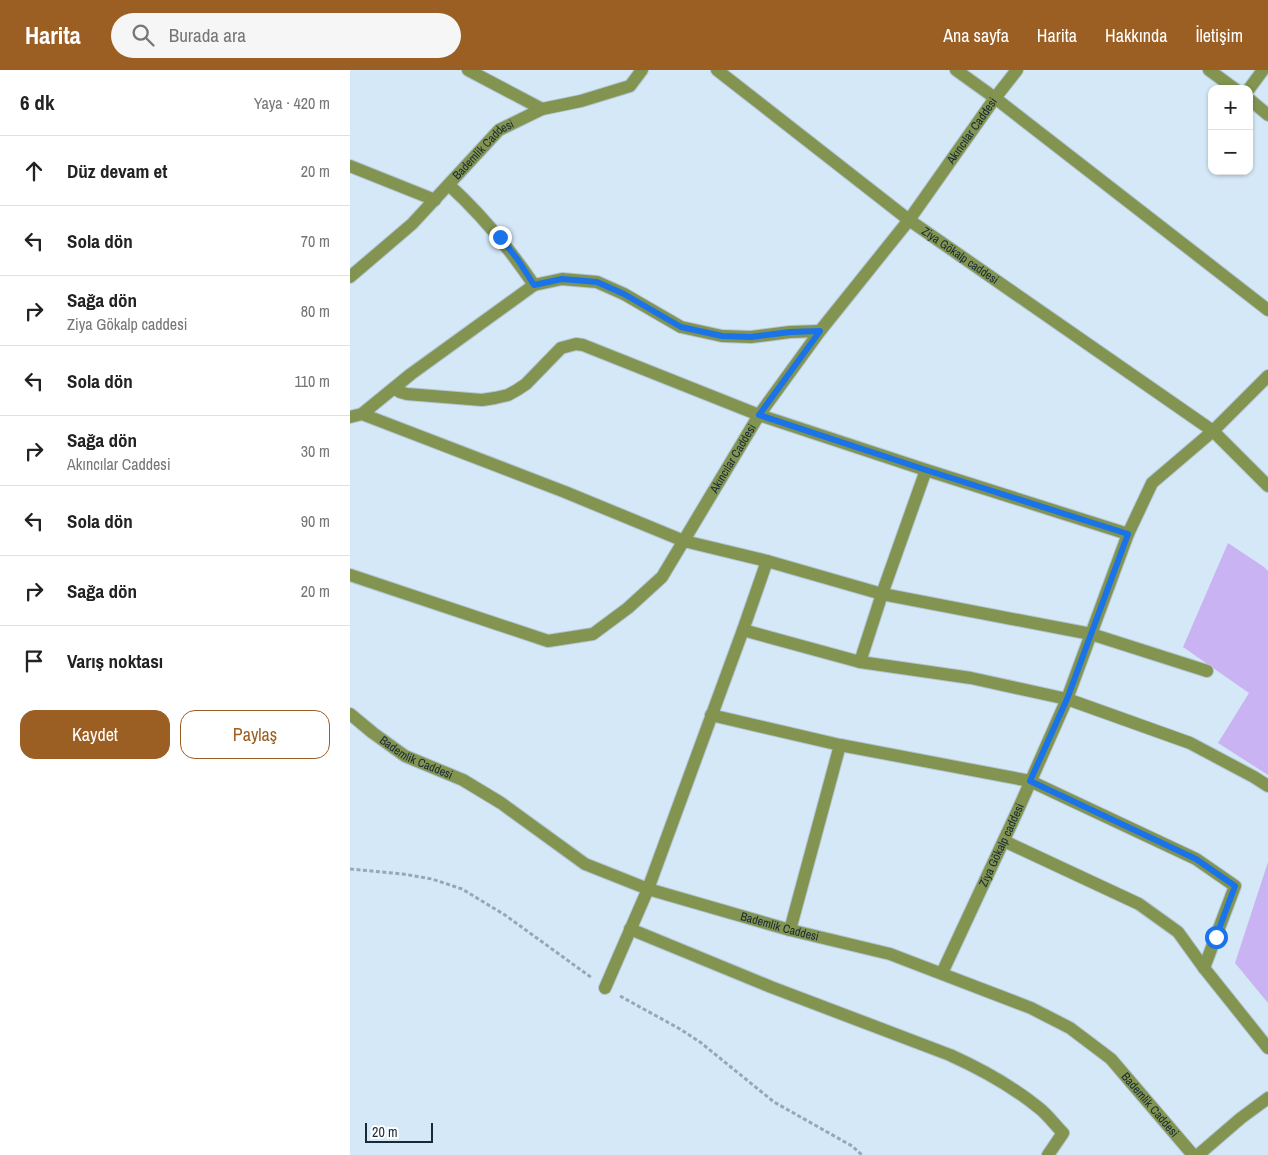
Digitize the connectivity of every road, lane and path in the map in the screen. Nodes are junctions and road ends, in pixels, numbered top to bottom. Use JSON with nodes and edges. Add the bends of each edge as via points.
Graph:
{"nodes":[{"id":1,"x":468,"y":70,"type":"edge"},
{"id":2,"x":642,"y":70,"type":"edge"},
{"id":3,"x":717,"y":70,"type":"edge"},
{"id":4,"x":956,"y":70,"type":"edge"},
{"id":5,"x":1017,"y":70,"type":"edge"},
{"id":6,"x":1209,"y":70,"type":"edge"},
{"id":7,"x":1263,"y":70,"type":"edge"},
{"id":8,"x":1230,"y":85,"type":"edge"},
{"id":9,"x":1251,"y":85,"type":"edge"},
{"id":10,"x":995,"y":98,"type":"junction"},
{"id":11,"x":1253,"y":103,"type":"edge"},
{"id":12,"x":542,"y":109,"type":"junction"},
{"id":13,"x":1268,"y":116,"type":"edge"},
{"id":14,"x":350,"y":166,"type":"edge"},
{"id":15,"x":449,"y":185,"type":"junction"},
{"id":16,"x":435,"y":200,"type":"junction"},
{"id":17,"x":909,"y":220,"type":"junction"},
{"id":18,"x":350,"y":277,"type":"edge"},
{"id":19,"x":534,"y":285,"type":"junction"},
{"id":20,"x":1268,"y":310,"type":"edge"},
{"id":21,"x":820,"y":331,"type":"junction"},
{"id":22,"x":1268,"y":376,"type":"edge"},
{"id":23,"x":394,"y":388,"type":"junction"},
{"id":24,"x":759,"y":415,"type":"junction"},
{"id":25,"x":356,"y":416,"type":"edge"},
{"id":26,"x":1213,"y":431,"type":"junction"},
{"id":27,"x":926,"y":470,"type":"junction"},
{"id":28,"x":1268,"y":486,"type":"edge"},
{"id":29,"x":1128,"y":534,"type":"junction"},
{"id":30,"x":684,"y":541,"type":"junction"},
{"id":31,"x":767,"y":561,"type":"junction"},
{"id":32,"x":350,"y":575,"type":"edge"},
{"id":33,"x":882,"y":594,"type":"junction"},
{"id":34,"x":743,"y":630,"type":"junction"},
{"id":35,"x":1091,"y":634,"type":"junction"},
{"id":36,"x":860,"y":662,"type":"junction"},
{"id":37,"x":1208,"y":671,"type":"dead end"},
{"id":38,"x":1067,"y":699,"type":"junction"},
{"id":39,"x":350,"y":714,"type":"edge"},
{"id":40,"x":711,"y":715,"type":"junction"},
{"id":41,"x":840,"y":745,"type":"junction"},
{"id":42,"x":1030,"y":781,"type":"junction"},
{"id":43,"x":1268,"y":786,"type":"edge"},
{"id":44,"x":1004,"y":841,"type":"junction"},
{"id":45,"x":648,"y":889,"type":"junction"},
{"id":46,"x":630,"y":929,"type":"junction"},
{"id":47,"x":790,"y":930,"type":"junction"},
{"id":48,"x":1204,"y":968,"type":"junction"},
{"id":49,"x":942,"y":973,"type":"junction"},
{"id":50,"x":605,"y":988,"type":"dead end"},
{"id":51,"x":1268,"y":1048,"type":"edge"},
{"id":52,"x":1268,"y":1098,"type":"edge"},
{"id":53,"x":1048,"y":1155,"type":"edge"},
{"id":54,"x":1193,"y":1155,"type":"edge"},
{"id":55,"x":1198,"y":1155,"type":"edge"}],
"edges":[{"from":1,"to":12,"type":"street"},
{"from":2,"to":12,"type":"street","name":"Bademlik Caddesi","via":[[630,86]]},
{"from":3,"to":17,"type":"street","name":"Ziya Gökalp caddesi"},
{"from":4,"to":10,"type":"street"},
{"from":5,"to":10,"type":"street","name":"Akıncılar Caddesi"},
{"from":6,"to":8,"type":"street"},
{"from":7,"to":9,"type":"street"},
{"from":10,"to":17,"type":"street","name":"Akıncılar Caddesi"},
{"from":10,"to":20,"type":"street"},
{"from":11,"to":13,"type":"street"},
{"from":12,"to":15,"type":"street","name":"Bademlik Caddesi","via":[[499,130]]},
{"from":14,"to":16,"type":"street"},
{"from":15,"to":16,"type":"street","name":"Bademlik Caddesi"},
{"from":15,"to":19,"type":"street","via":[[500,237]]},
{"from":16,"to":18,"type":"street","name":"Bademlik Caddesi"},
{"from":17,"to":21,"type":"street","name":"Akıncılar Caddesi"},
{"from":17,"to":26,"type":"street","name":"Ziya Gökalp caddesi"},
{"from":19,"to":21,"type":"street","via":[[562,279],[597,282],[681,327],[722,336]]},
{"from":19,"to":23,"type":"street"},
{"from":21,"to":24,"type":"street","name":"Akıncılar Caddesi"},
{"from":22,"to":26,"type":"street","name":"Ziya Gökalp caddesi"},
{"from":23,"to":24,"type":"street","via":[[407,394],[482,400],[508,395],[526,384],[561,348],[576,344]]},
{"from":23,"to":25,"type":"street"},
{"from":24,"to":27,"type":"street"},
{"from":24,"to":30,"type":"street","name":"Akıncılar Caddesi"},
{"from":25,"to":30,"type":"street","via":[[565,492]]},
{"from":26,"to":28,"type":"street","name":"Ziya Gökalp caddesi"},
{"from":26,"to":29,"type":"street","name":"Ziya Gökalp caddesi","via":[[1152,483]]},
{"from":27,"to":29,"type":"street"},
{"from":27,"to":33,"type":"street"},
{"from":29,"to":35,"type":"street","name":"Ziya Gökalp caddesi"},
{"from":30,"to":31,"type":"street"},
{"from":30,"to":32,"type":"street","name":"Akıncılar Caddesi","via":[[662,577],[593,634],[548,641]]},
{"from":31,"to":33,"type":"street"},
{"from":31,"to":34,"type":"street"},
{"from":33,"to":35,"type":"street"},
{"from":33,"to":36,"type":"street"},
{"from":34,"to":36,"type":"street"},
{"from":34,"to":40,"type":"street"},
{"from":35,"to":37,"type":"street"},
{"from":35,"to":38,"type":"street","name":"Ziya Gökalp caddesi"},
{"from":36,"to":38,"type":"street","via":[[971,678]]},
{"from":38,"to":42,"type":"street","name":"Ziya Gökalp caddesi"},
{"from":38,"to":43,"type":"street","via":[[1190,743]]},
{"from":39,"to":45,"type":"street","name":"Bademlik Caddesi","via":[[405,756],[463,780],[501,803],[585,864]]},
{"from":40,"to":41,"type":"street"},
{"from":40,"to":45,"type":"street"},
{"from":41,"to":42,"type":"street"},
{"from":41,"to":47,"type":"street"},
{"from":42,"to":44,"type":"street","name":"Ziya Gökalp caddesi"},
{"from":42,"to":48,"type":"street","via":[[1196,859],[1235,886]]},
{"from":44,"to":48,"type":"street","via":[[1140,904],[1178,932]]},
{"from":44,"to":49,"type":"street","name":"Ziya Gökalp caddesi"},
{"from":45,"to":46,"type":"street"},
{"from":45,"to":47,"type":"street","name":"Bademlik Caddesi"},
{"from":46,"to":50,"type":"street"},
{"from":46,"to":53,"type":"street","via":[[975,1066],[1040,1109],[1063,1133]]},
{"from":47,"to":49,"type":"street","name":"Bademlik Caddesi","via":[[890,954]]},
{"from":48,"to":51,"type":"street"},
{"from":49,"to":54,"type":"street","name":"Bademlik Caddesi","via":[[1031,1008],[1070,1028],[1111,1059]]},
{"from":52,"to":55,"type":"street"}]}
